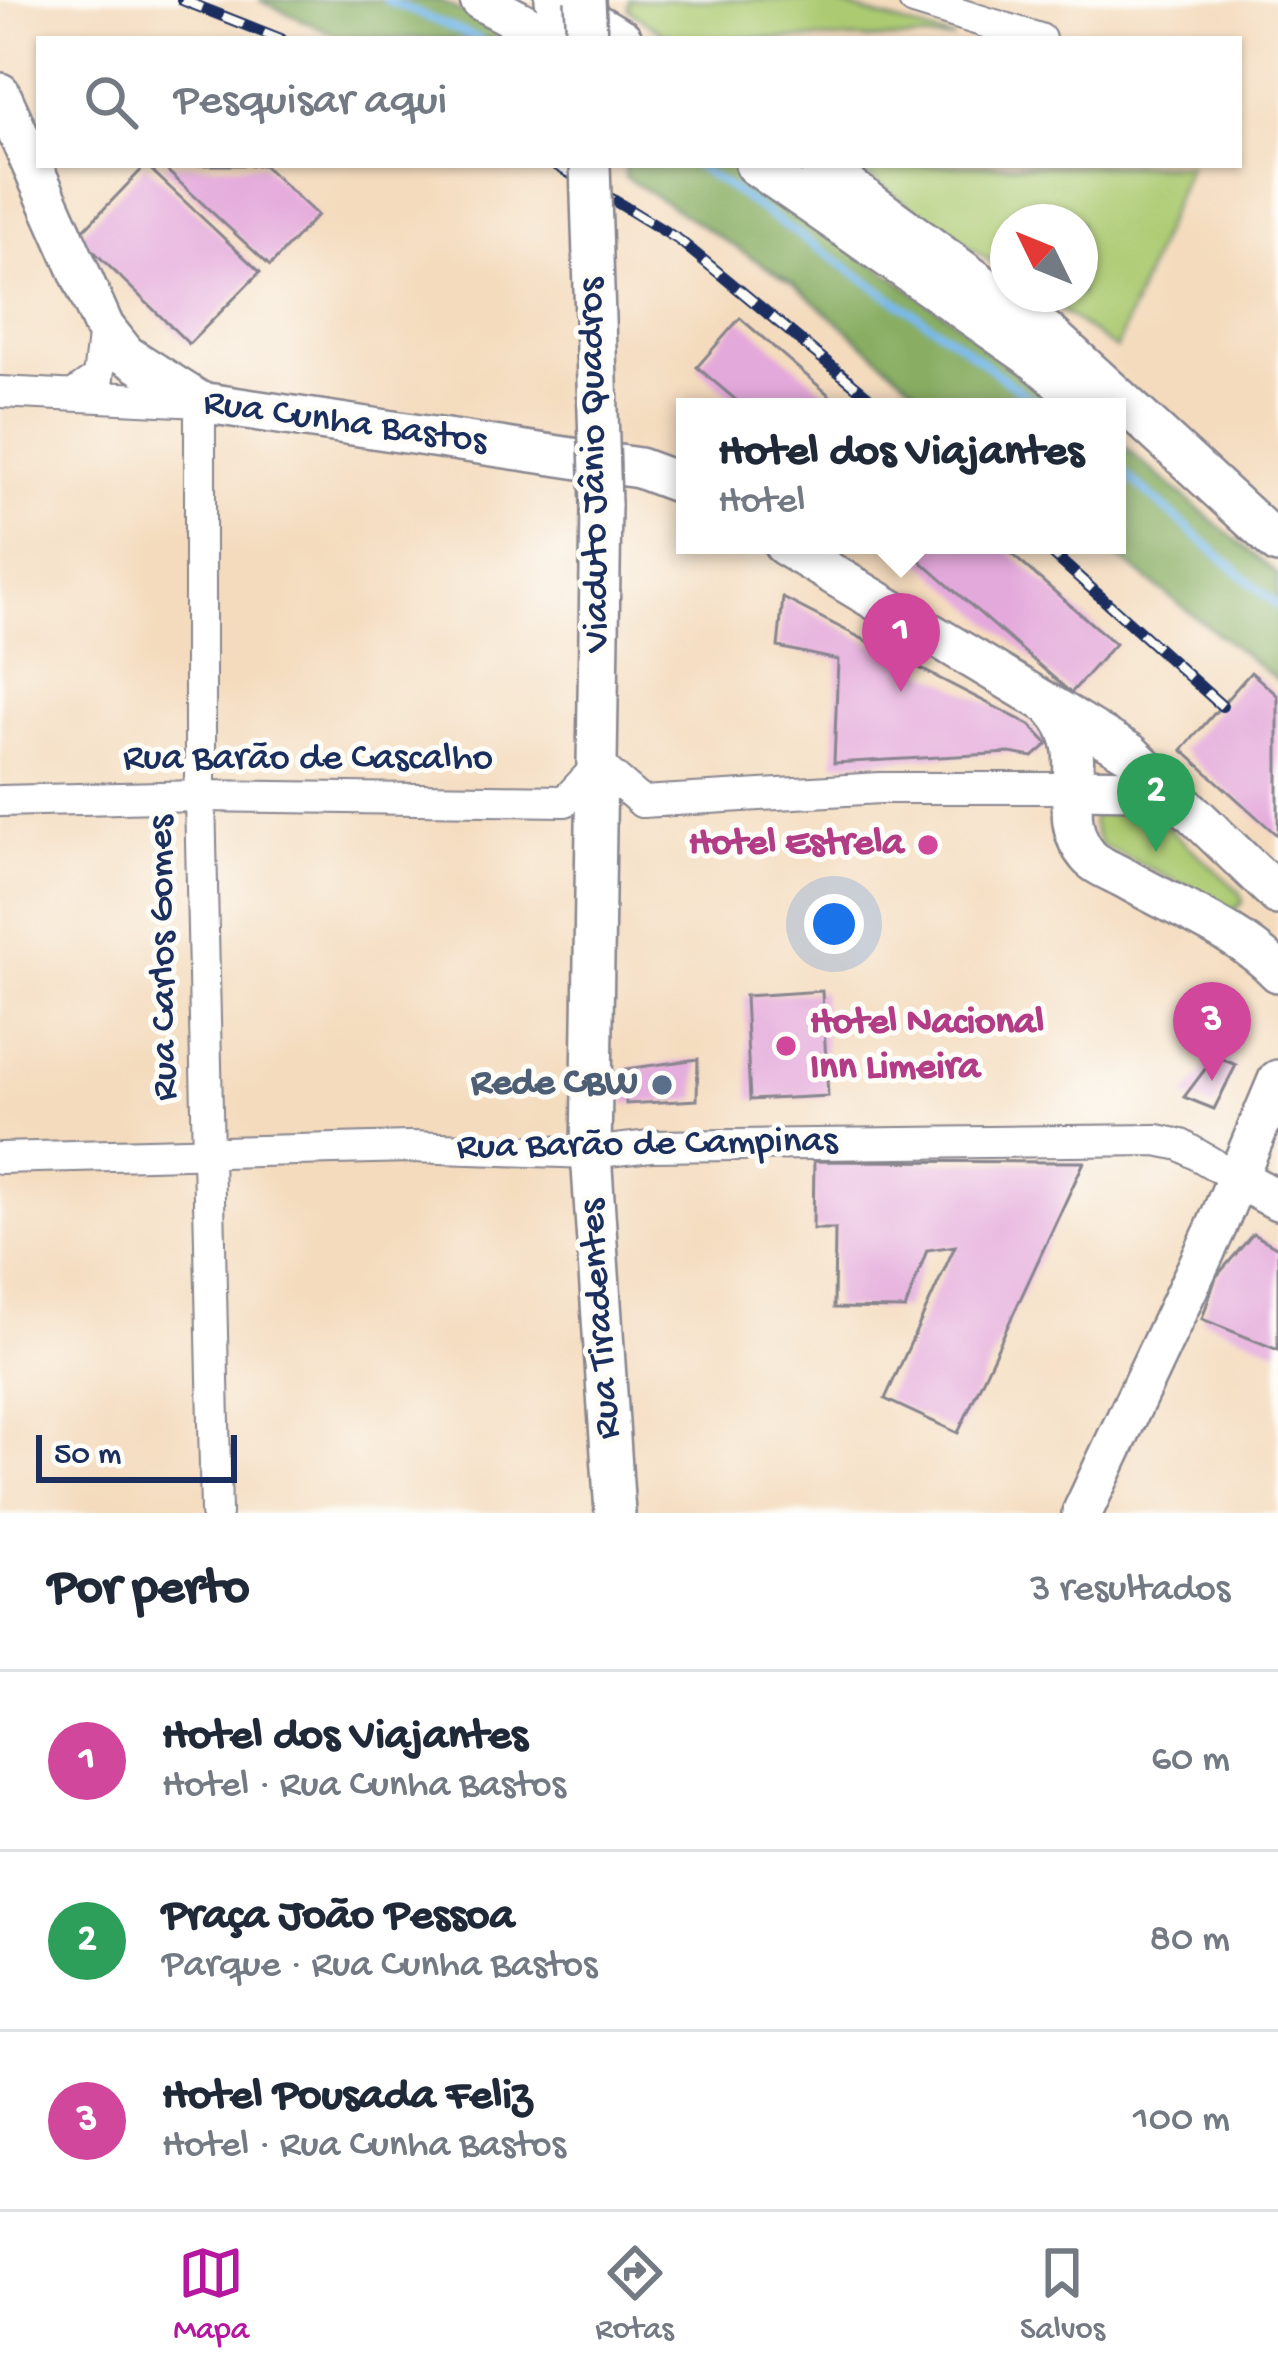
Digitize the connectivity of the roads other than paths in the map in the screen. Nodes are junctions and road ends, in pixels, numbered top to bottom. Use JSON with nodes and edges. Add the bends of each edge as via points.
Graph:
{"nodes":[{"id":1,"x":480,"y":0,"type":"edge"},
{"id":2,"x":555,"y":0,"type":"edge"},
{"id":3,"x":585,"y":0,"type":"edge"},
{"id":4,"x":914,"y":0,"type":"edge"},
{"id":5,"x":548,"y":36,"type":"edge"},
{"id":6,"x":586,"y":36,"type":"edge"},
{"id":7,"x":617,"y":36,"type":"edge"},
{"id":8,"x":1030,"y":36,"type":"edge"},
{"id":9,"x":0,"y":93,"type":"edge"},
{"id":10,"x":590,"y":168,"type":"edge"},
{"id":11,"x":759,"y":168,"type":"edge"},
{"id":12,"x":823,"y":168,"type":"edge"},
{"id":13,"x":104,"y":327,"type":"junction"},
{"id":14,"x":0,"y":392,"type":"edge"},
{"id":15,"x":78,"y":392,"type":"junction"},
{"id":16,"x":1080,"y":398,"type":"edge"},
{"id":17,"x":1119,"y":398,"type":"edge"},
{"id":18,"x":200,"y":402,"type":"junction"},
{"id":19,"x":1126,"y":405,"type":"edge"},
{"id":20,"x":1126,"y":437,"type":"edge"},
{"id":21,"x":676,"y":482,"type":"edge"},
{"id":22,"x":1278,"y":544,"type":"edge"},
{"id":23,"x":799,"y":554,"type":"edge"},
{"id":24,"x":1278,"y":559,"type":"edge"},
{"id":25,"x":1053,"y":708,"type":"junction"},
{"id":26,"x":599,"y":765,"type":"junction"},
{"id":27,"x":1074,"y":788,"type":"junction"},
{"id":28,"x":200,"y":796,"type":"junction"},
{"id":29,"x":0,"y":801,"type":"edge"},
{"id":30,"x":642,"y":802,"type":"junction"},
{"id":31,"x":1182,"y":802,"type":"junction"},
{"id":32,"x":598,"y":838,"type":"junction"},
{"id":33,"x":1272,"y":889,"type":"edge"},
{"id":34,"x":1226,"y":935,"type":"junction"},
{"id":35,"x":1278,"y":972,"type":"edge"},
{"id":36,"x":1278,"y":1080,"type":"edge"},
{"id":37,"x":1266,"y":1145,"type":"edge"},
{"id":38,"x":208,"y":1153,"type":"junction"},
{"id":39,"x":591,"y":1154,"type":"junction"},
{"id":40,"x":0,"y":1158,"type":"edge"},
{"id":41,"x":1237,"y":1178,"type":"junction"},
{"id":42,"x":1278,"y":1200,"type":"edge"},
{"id":43,"x":216,"y":1513,"type":"edge"},
{"id":44,"x":615,"y":1513,"type":"edge"},
{"id":45,"x":1082,"y":1513,"type":"edge"}],
"edges":[{"from":1,"to":5,"type":"main road"},
{"from":2,"to":7,"type":"main road"},
{"from":3,"to":6,"type":"main road","bridge":true},
{"from":4,"to":8,"type":"street"},
{"from":9,"to":13,"type":"main road"},
{"from":10,"to":26,"type":"main road","name":"Viaduto Jânio Quadros","bridge":true},
{"from":11,"to":16,"type":"main road"},
{"from":12,"to":17,"type":"main road","via":[[1048,333]]},
{"from":13,"to":15,"type":"street","via":[[98,378]]},
{"from":13,"to":18,"type":"main road","via":[[126,355]]},
{"from":14,"to":15,"type":"street","name":"Rua Cunha Bastos"},
{"from":15,"to":18,"type":"street","name":"Rua Cunha Bastos"},
{"from":18,"to":21,"type":"main road","name":"Rua Cunha Bastos","via":[[639,468]]},
{"from":18,"to":28,"type":"street","name":"Rua Carlos Gomes"},
{"from":19,"to":22,"type":"main road"},
{"from":20,"to":24,"type":"main road"},
{"from":23,"to":25,"type":"main road"},
{"from":25,"to":27,"type":"main road","via":[[1072,738]]},
{"from":25,"to":31,"type":"main road","via":[[1130,753]]},
{"from":26,"to":28,"type":"street","name":"Rua Barão de Cascalho","via":[[566,801]]},
{"from":26,"to":30,"type":"street"},
{"from":26,"to":32,"type":"main road","name":"Rua Tiradentes"},
{"from":27,"to":30,"type":"street","via":[[880,788]]},
{"from":27,"to":31,"type":"main road","via":[[1140,789]]},
{"from":27,"to":34,"type":"main road","via":[[1072,824],[1088,857]]},
{"from":28,"to":29,"type":"street","name":"Rua Barão de Cascalho"},
{"from":28,"to":38,"type":"street","name":"Rua Carlos Gomes"},
{"from":30,"to":32,"type":"street"},
{"from":31,"to":33,"type":"main road"},
{"from":32,"to":39,"type":"main road","name":"Rua Tiradentes"},
{"from":33,"to":34,"type":"main road","via":[[1255,915]]},
{"from":34,"to":35,"type":"main road"},
{"from":36,"to":37,"type":"main road"},
{"from":37,"to":41,"type":"main road"},
{"from":38,"to":39,"type":"street","name":"Rua Barão de Campinas","via":[[410,1147]]},
{"from":38,"to":40,"type":"street","name":"Rua Barão de Campinas"},
{"from":38,"to":43,"type":"street","name":"Rua Carlos Gomes"},
{"from":39,"to":41,"type":"street","name":"Rua Barão de Campinas","via":[[650,1146],[1157,1140]]},
{"from":39,"to":44,"type":"main road","name":"Rua Tiradentes"},
{"from":41,"to":42,"type":"main road","name":"Rua Barão de Campinas"},
{"from":41,"to":45,"type":"main road"}]}
